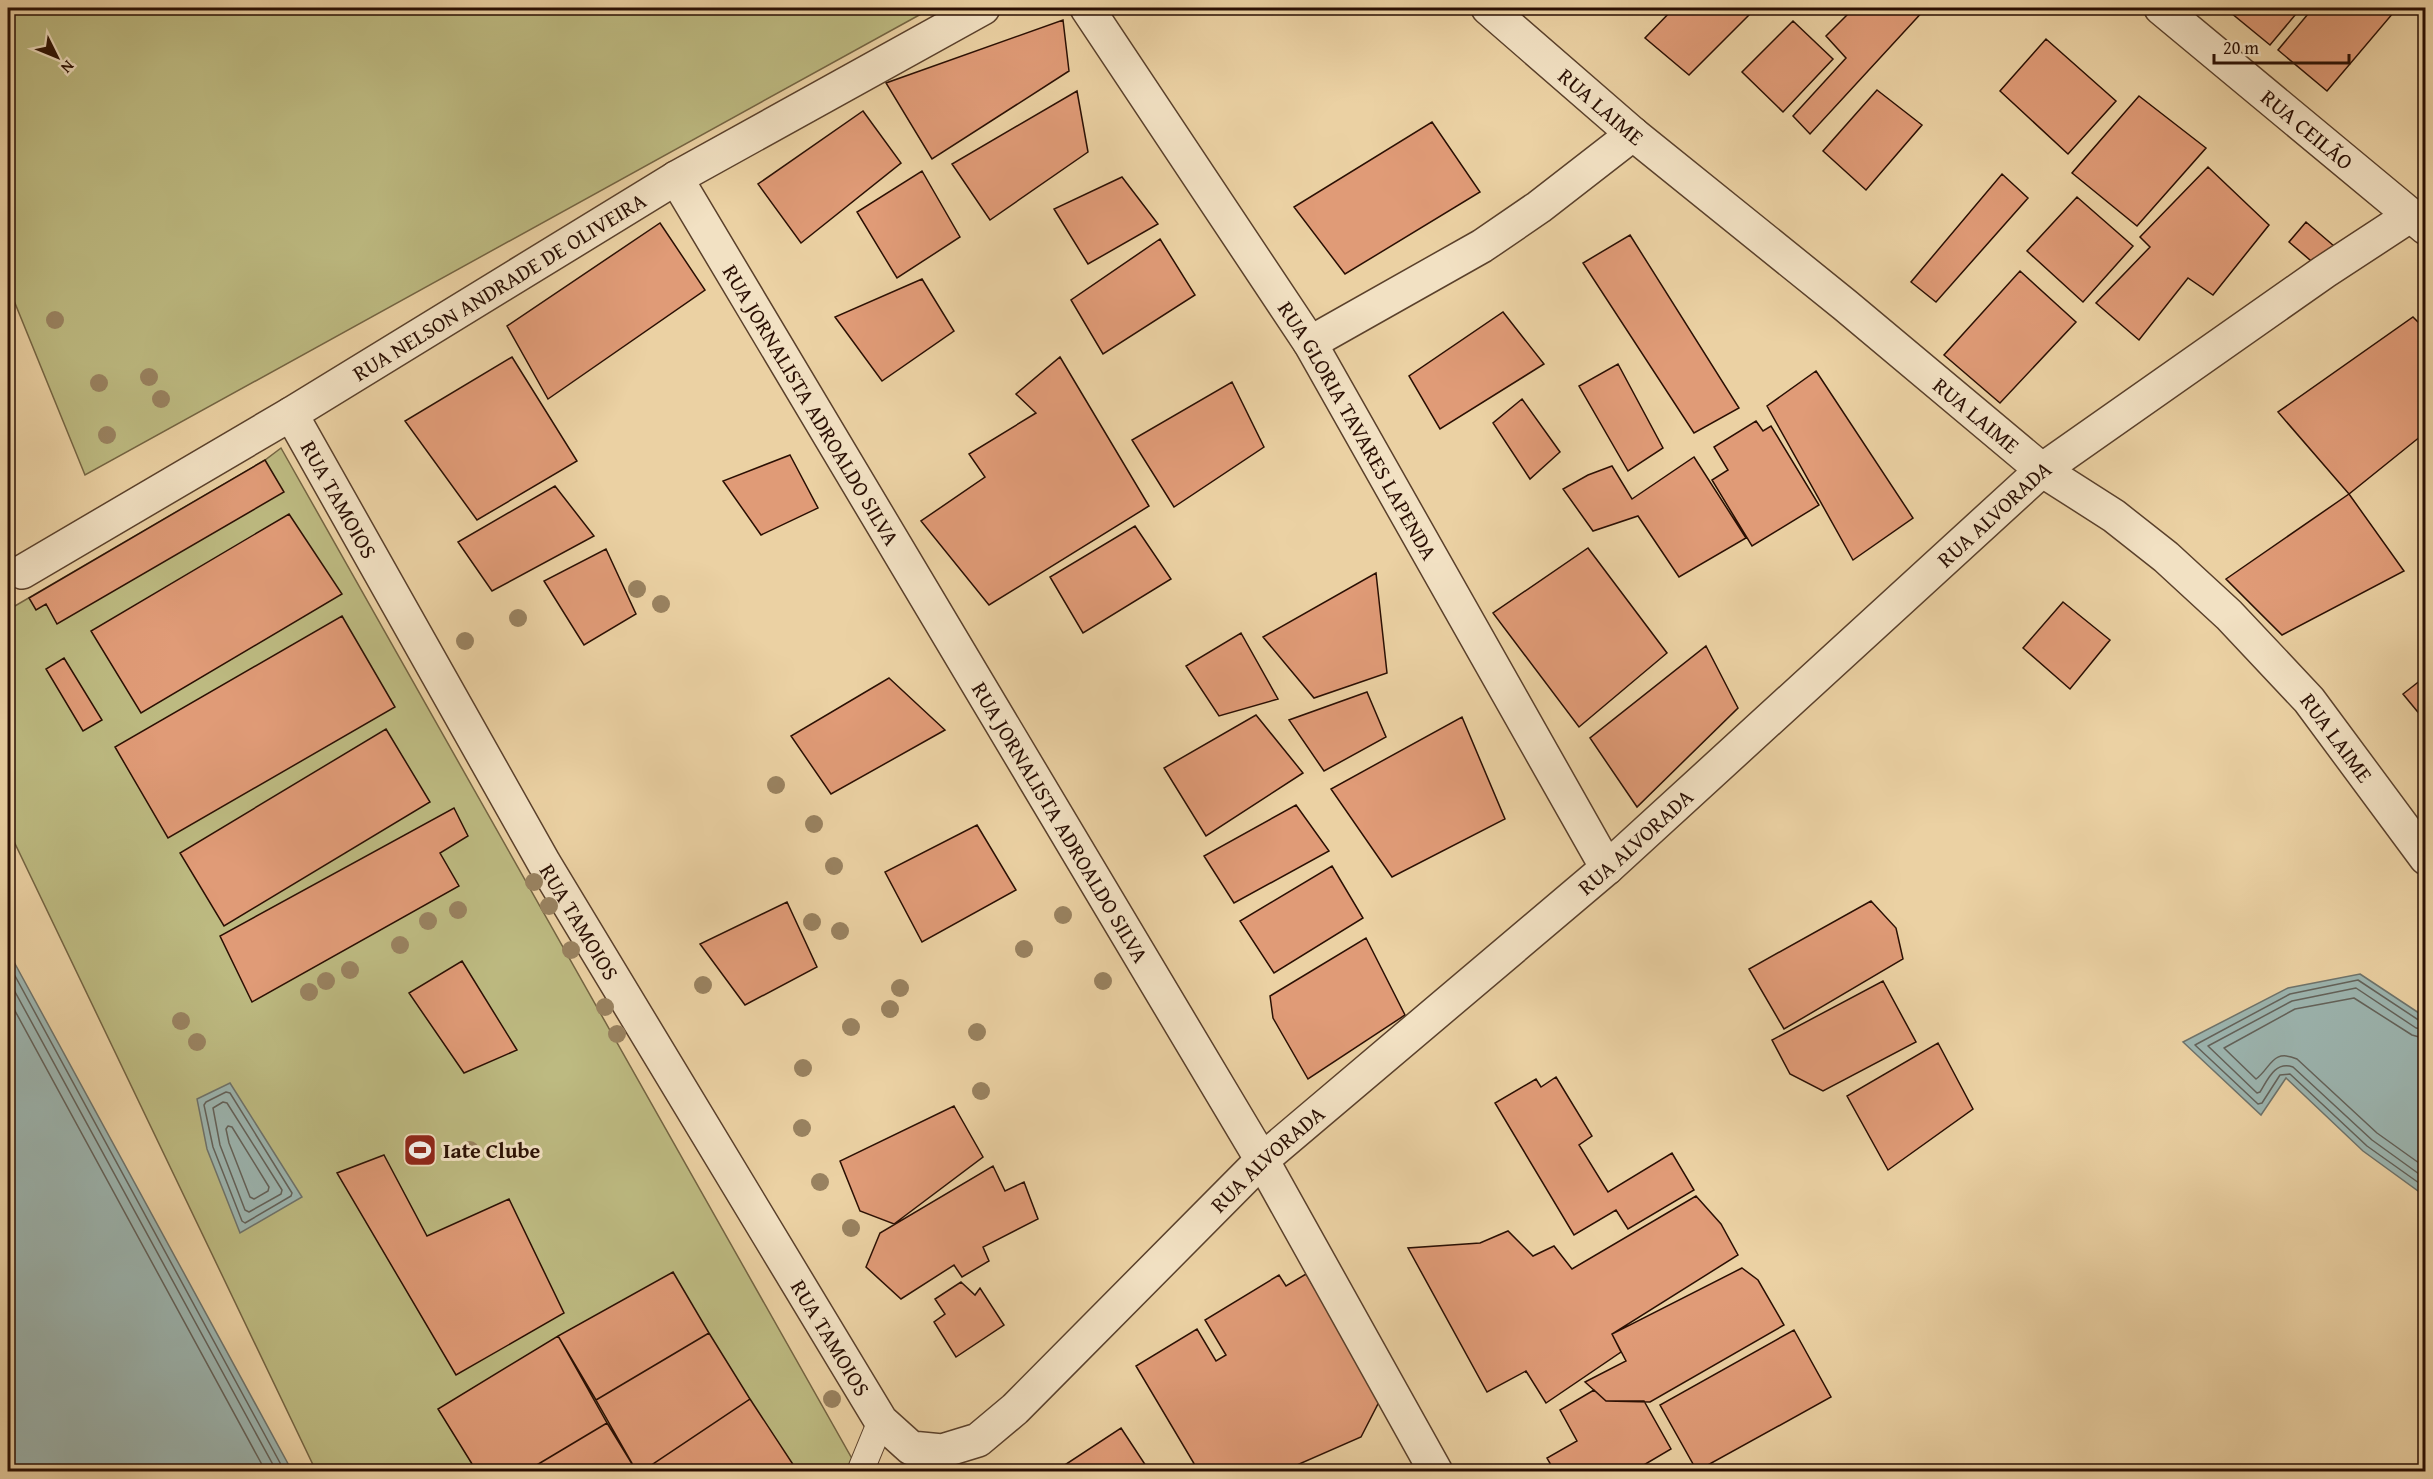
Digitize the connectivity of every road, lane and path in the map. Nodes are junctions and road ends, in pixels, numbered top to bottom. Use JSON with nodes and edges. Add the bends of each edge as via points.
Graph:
{"nodes":[{"id":1,"x":983,"y":8,"type":"edge"},
{"id":2,"x":1087,"y":8,"type":"edge"},
{"id":3,"x":1488,"y":8,"type":"edge"},
{"id":4,"x":2161,"y":8,"type":"edge"},
{"id":5,"x":1633,"y":134,"type":"junction"},
{"id":6,"x":676,"y":178,"type":"junction"},
{"id":7,"x":2418,"y":221,"type":"edge"},
{"id":8,"x":1310,"y":343,"type":"junction"},
{"id":9,"x":291,"y":414,"type":"junction"},
{"id":10,"x":2042,"y":470,"type":"junction"},
{"id":11,"x":22,"y":572,"type":"dead end"},
{"id":12,"x":2426,"y":858,"type":"edge"},
{"id":13,"x":1607,"y":868,"type":"junction"},
{"id":14,"x":1262,"y":1160,"type":"junction"},
{"id":15,"x":881,"y":1421,"type":"junction"},
{"id":16,"x":861,"y":1472,"type":"edge"},
{"id":17,"x":1436,"y":1472,"type":"edge"}],
"edges":[{"from":1,"to":6,"type":"street","name":"RUA NELSON ANDRADE DE OLIVEIRA"},
{"from":2,"to":8,"type":"street","name":"RUA GLORIA TAVARES LAPENDA"},
{"from":3,"to":5,"type":"street","name":"RUA LAIME"},
{"from":4,"to":7,"type":"street","name":"RUA CEILÃO"},
{"from":5,"to":8,"type":"street","via":[[1482,246]]},
{"from":5,"to":10,"type":"street","name":"RUA LAIME"},
{"from":6,"to":9,"type":"street","name":"RUA NELSON ANDRADE DE OLIVEIRA"},
{"from":6,"to":14,"type":"street","name":"RUA JORNALISTA ADROALDO SILVA"},
{"from":7,"to":10,"type":"street","name":"RUA ALVORADA","via":[[2324,272]]},
{"from":8,"to":13,"type":"street","name":"RUA GLORIA TAVARES LAPENDA"},
{"from":9,"to":11,"type":"street","name":"RUA NELSON ANDRADE DE OLIVEIRA"},
{"from":9,"to":15,"type":"street","name":"RUA TAMOIOS","via":[[544,863]]},
{"from":10,"to":12,"type":"street","name":"RUA LAIME","via":[[2114,516],[2229,615],[2309,700]]},
{"from":10,"to":13,"type":"street","name":"RUA ALVORADA"},
{"from":13,"to":14,"type":"street","name":"RUA ALVORADA"},
{"from":14,"to":15,"type":"street","name":"RUA ALVORADA","via":[[1015,1409],[978,1440],[942,1451],[911,1448]]},
{"from":14,"to":17,"type":"street","name":"RUA JORNALISTA ADROALDO SILVA"},
{"from":15,"to":16,"type":"lane"}]}
